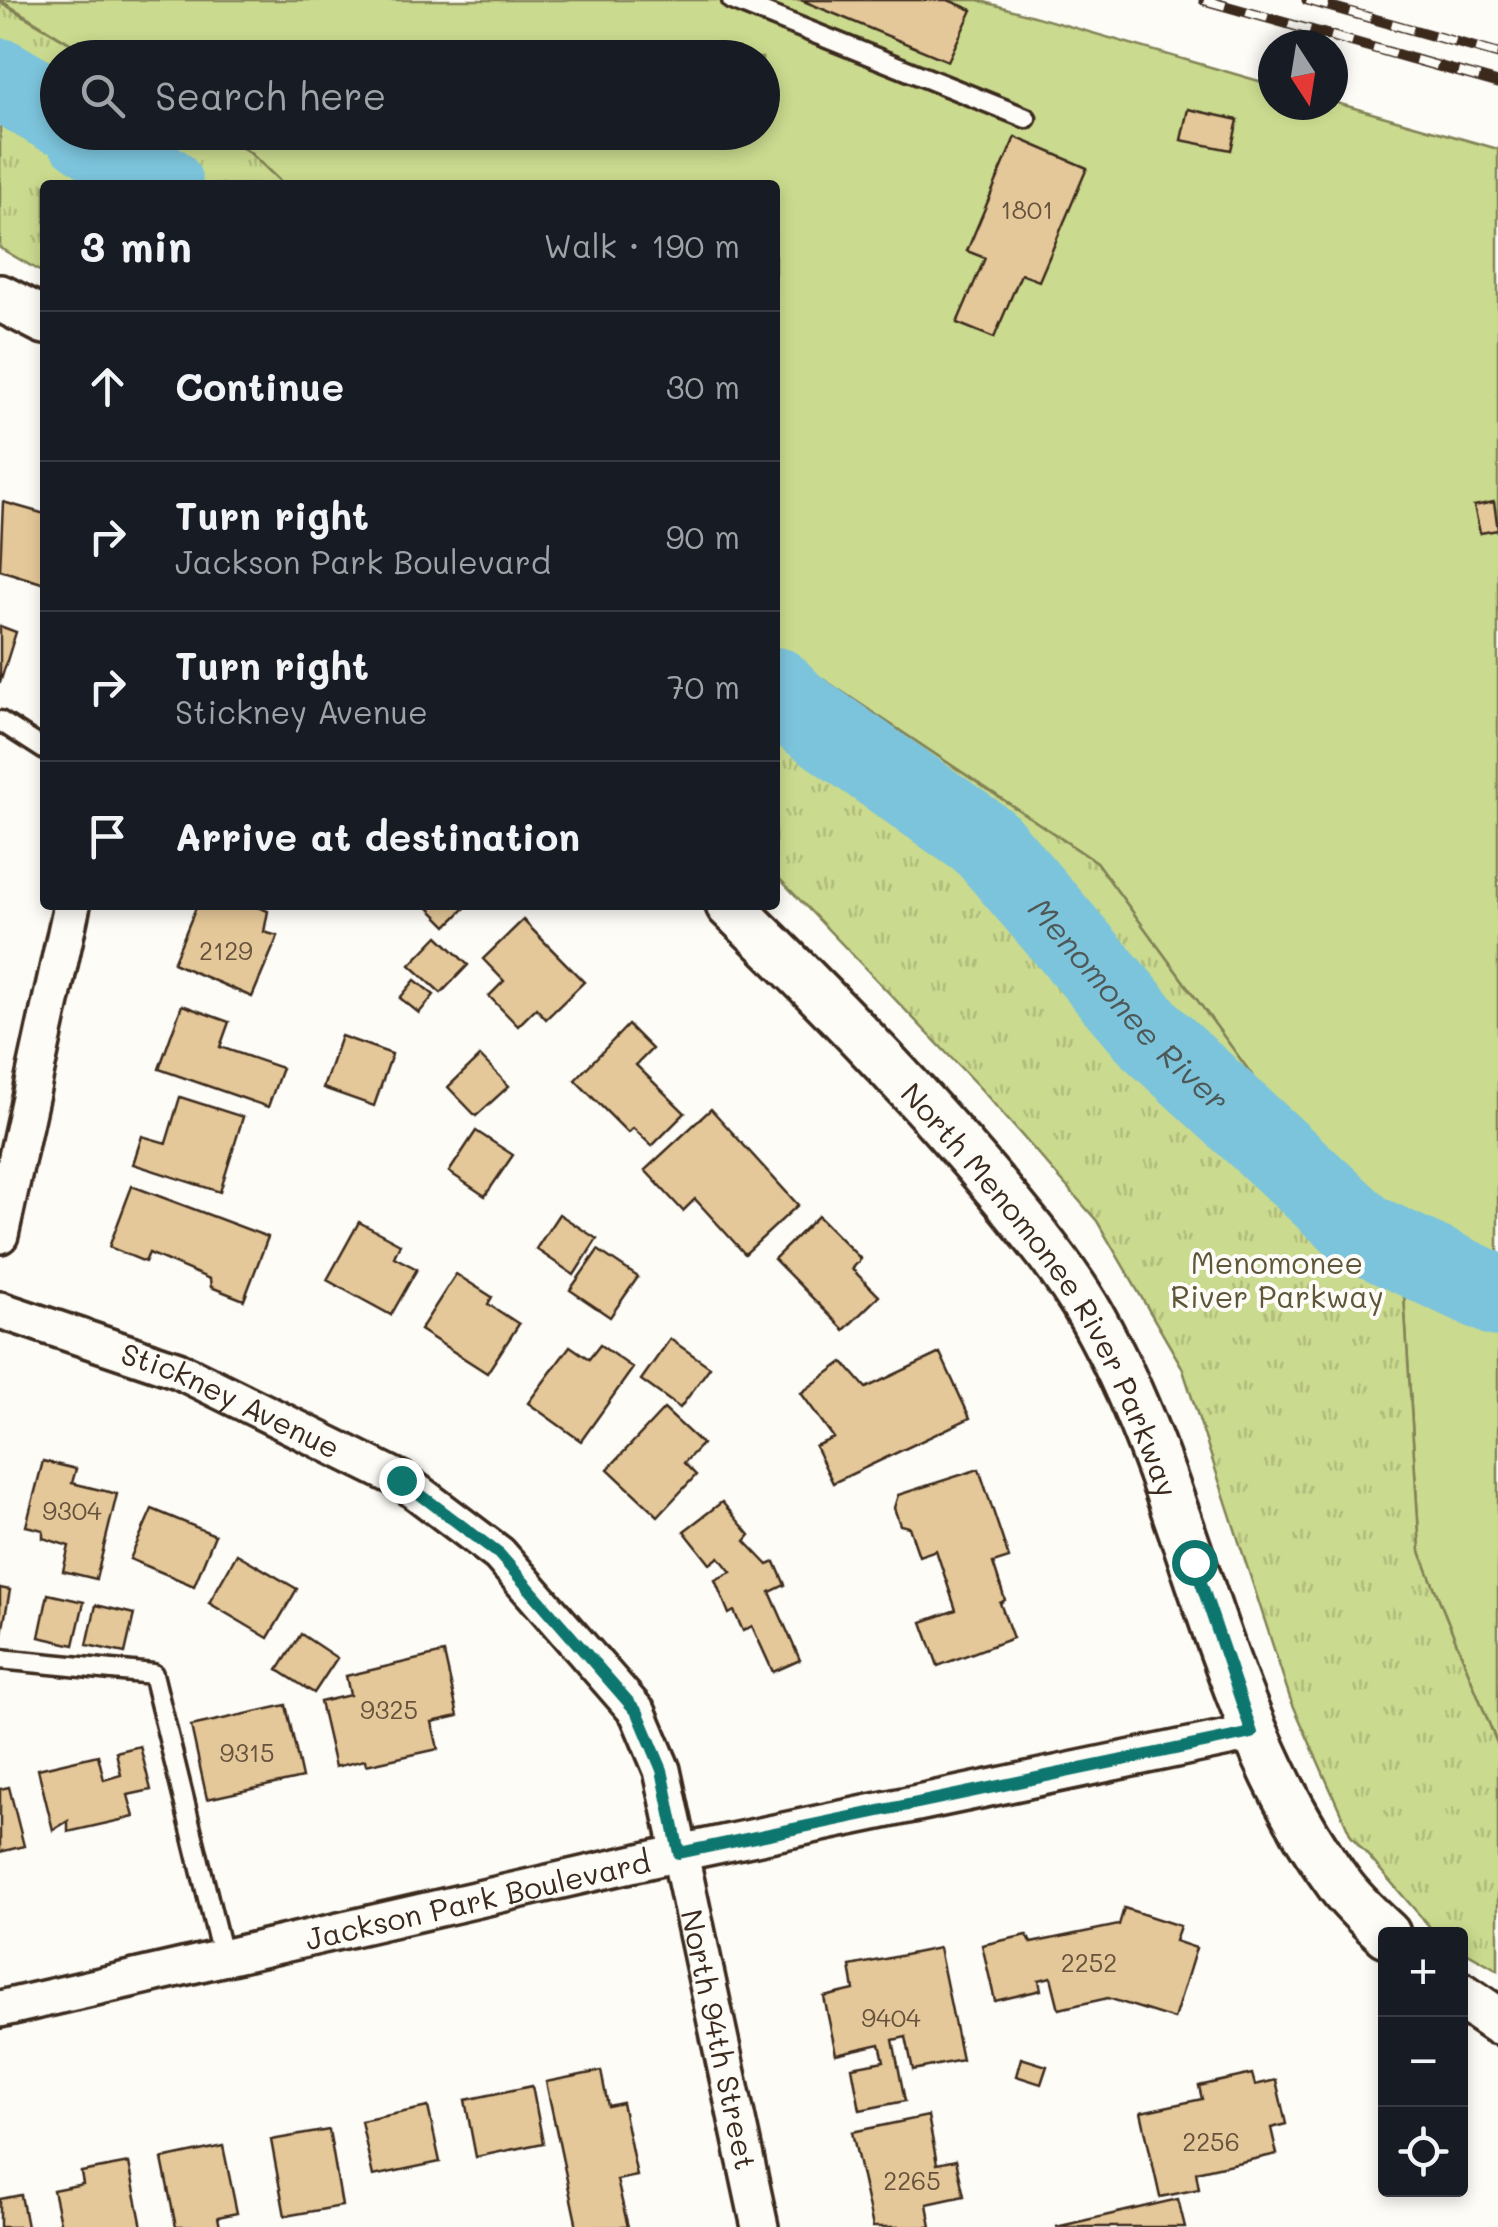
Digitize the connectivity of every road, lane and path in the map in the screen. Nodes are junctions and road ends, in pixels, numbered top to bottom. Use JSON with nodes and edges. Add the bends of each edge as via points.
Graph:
{"nodes":[{"id":1,"x":732,"y":0,"type":"edge"},
{"id":2,"x":1026,"y":118,"type":"dead end"},
{"id":3,"x":0,"y":298,"type":"edge"},
{"id":4,"x":40,"y":318,"type":"edge"},
{"id":5,"x":0,"y":721,"type":"edge"},
{"id":6,"x":40,"y":747,"type":"edge"},
{"id":7,"x":71,"y":910,"type":"edge"},
{"id":8,"x":734,"y":910,"type":"edge"},
{"id":9,"x":0,"y":1235,"type":"edge"},
{"id":10,"x":0,"y":1310,"type":"edge"},
{"id":11,"x":0,"y":1660,"type":"edge"},
{"id":12,"x":1252,"y":1733,"type":"junction"},
{"id":13,"x":679,"y":1853,"type":"junction"},
{"id":14,"x":1380,"y":1927,"type":"edge"},
{"id":15,"x":223,"y":1960,"type":"junction"},
{"id":16,"x":1468,"y":1999,"type":"edge"},
{"id":17,"x":0,"y":2010,"type":"edge"},
{"id":18,"x":1498,"y":2020,"type":"edge"},
{"id":19,"x":760,"y":2227,"type":"edge"}],
"edges":[{"from":1,"to":2,"type":"lane"},
{"from":3,"to":4,"type":"street"},
{"from":5,"to":6,"type":"lane"},
{"from":7,"to":9,"type":"street"},
{"from":8,"to":12,"type":"street","name":"North Menomonee River Parkway","via":[[942,1123],[1032,1230],[1092,1316],[1138,1410]]},
{"from":10,"to":13,"type":"street","name":"Stickney Avenue","via":[[178,1370],[401,1480],[499,1554],[638,1713],[662,1770]]},
{"from":11,"to":15,"type":"lane","via":[[153,1674]]},
{"from":12,"to":13,"type":"street","name":"Jackson Park Boulevard"},
{"from":12,"to":14,"type":"street","name":"North Menomonee River Parkway","via":[[1340,1887]]},
{"from":13,"to":15,"type":"street","name":"Jackson Park Boulevard"},
{"from":13,"to":19,"type":"street","name":"North 94th Street"},
{"from":15,"to":17,"type":"street","name":"Jackson Park Boulevard"},
{"from":16,"to":18,"type":"street"}]}
